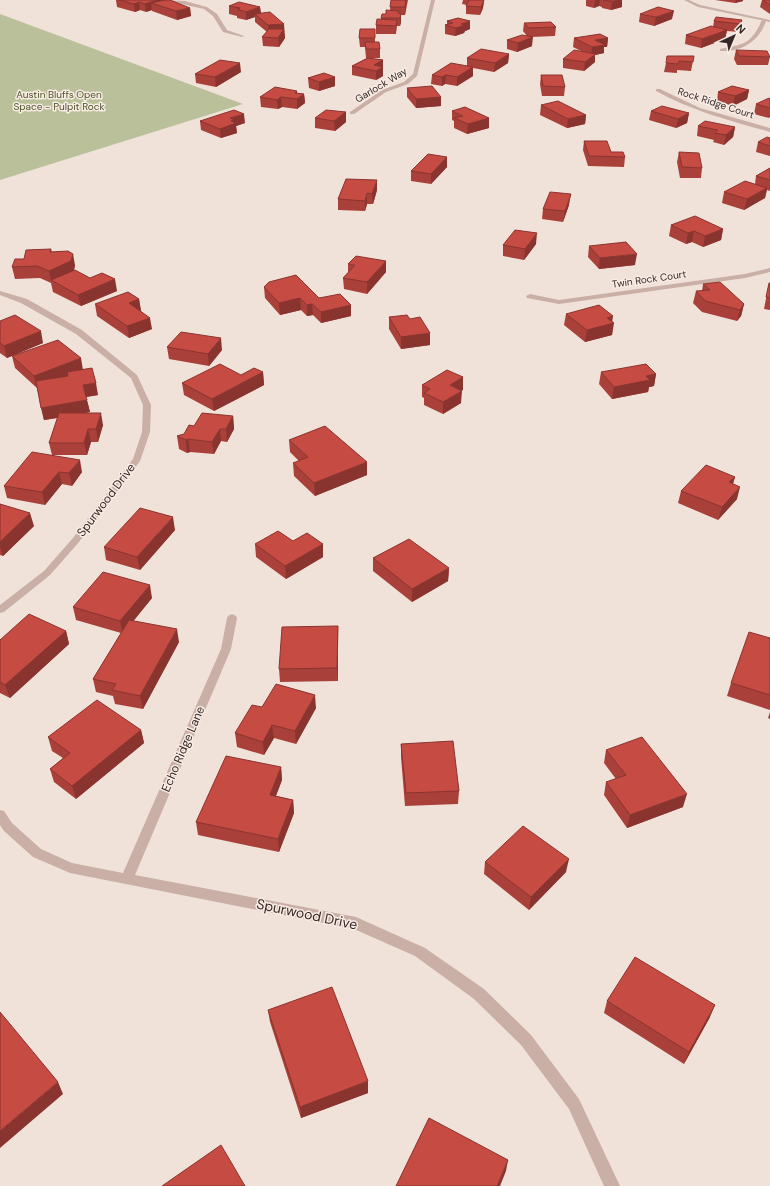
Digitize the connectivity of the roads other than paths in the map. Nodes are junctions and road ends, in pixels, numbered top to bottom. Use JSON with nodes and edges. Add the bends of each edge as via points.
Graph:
{"nodes":[{"id":1,"x":165,"y":0,"type":"edge"},
{"id":2,"x":433,"y":0,"type":"edge"},
{"id":3,"x":686,"y":0,"type":"edge"},
{"id":4,"x":764,"y":21,"type":"junction"},
{"id":5,"x":770,"y":21,"type":"edge"},
{"id":6,"x":242,"y":36,"type":"dead end"},
{"id":7,"x":722,"y":50,"type":"dead end"},
{"id":8,"x":658,"y":90,"type":"dead end"},
{"id":9,"x":352,"y":113,"type":"dead end"},
{"id":10,"x":770,"y":130,"type":"edge"},
{"id":11,"x":770,"y":270,"type":"edge"},
{"id":12,"x":0,"y":293,"type":"edge"},
{"id":13,"x":530,"y":296,"type":"dead end"},
{"id":14,"x":0,"y":610,"type":"edge"},
{"id":15,"x":232,"y":618,"type":"dead end"},
{"id":16,"x":0,"y":815,"type":"edge"},
{"id":17,"x":127,"y":878,"type":"junction"},
{"id":18,"x":612,"y":1186,"type":"edge"}],
"edges":[{"from":1,"to":6,"type":"street","via":[[206,9],[215,15],[226,31]]},
{"from":2,"to":9,"type":"street","name":"Garlock Way","via":[[415,75],[406,83],[384,91]]},
{"from":3,"to":4,"type":"street","via":[[699,6]]},
{"from":4,"to":5,"type":"street"},
{"from":4,"to":7,"type":"street","via":[[753,40],[743,46]]},
{"from":8,"to":10,"type":"street","name":"Rock Ridge Court","via":[[672,99]]},
{"from":11,"to":13,"type":"street","name":"Twin Rock Court","via":[[745,276],[559,302]]},
{"from":12,"to":14,"type":"street","name":"Spurwood Drive","via":[[24,301],[79,332],[134,378],[147,405],[146,432],[137,459],[76,540],[47,573]]},
{"from":15,"to":17,"type":"street","name":"Echo Ridge Lane","via":[[226,649]]},
{"from":16,"to":17,"type":"street","name":"Spurwood Drive","via":[[8,828],[37,853],[70,868]]},
{"from":17,"to":18,"type":"street","name":"Spurwood Drive","via":[[356,923],[420,952],[479,994],[526,1040],[574,1104]]}]}
